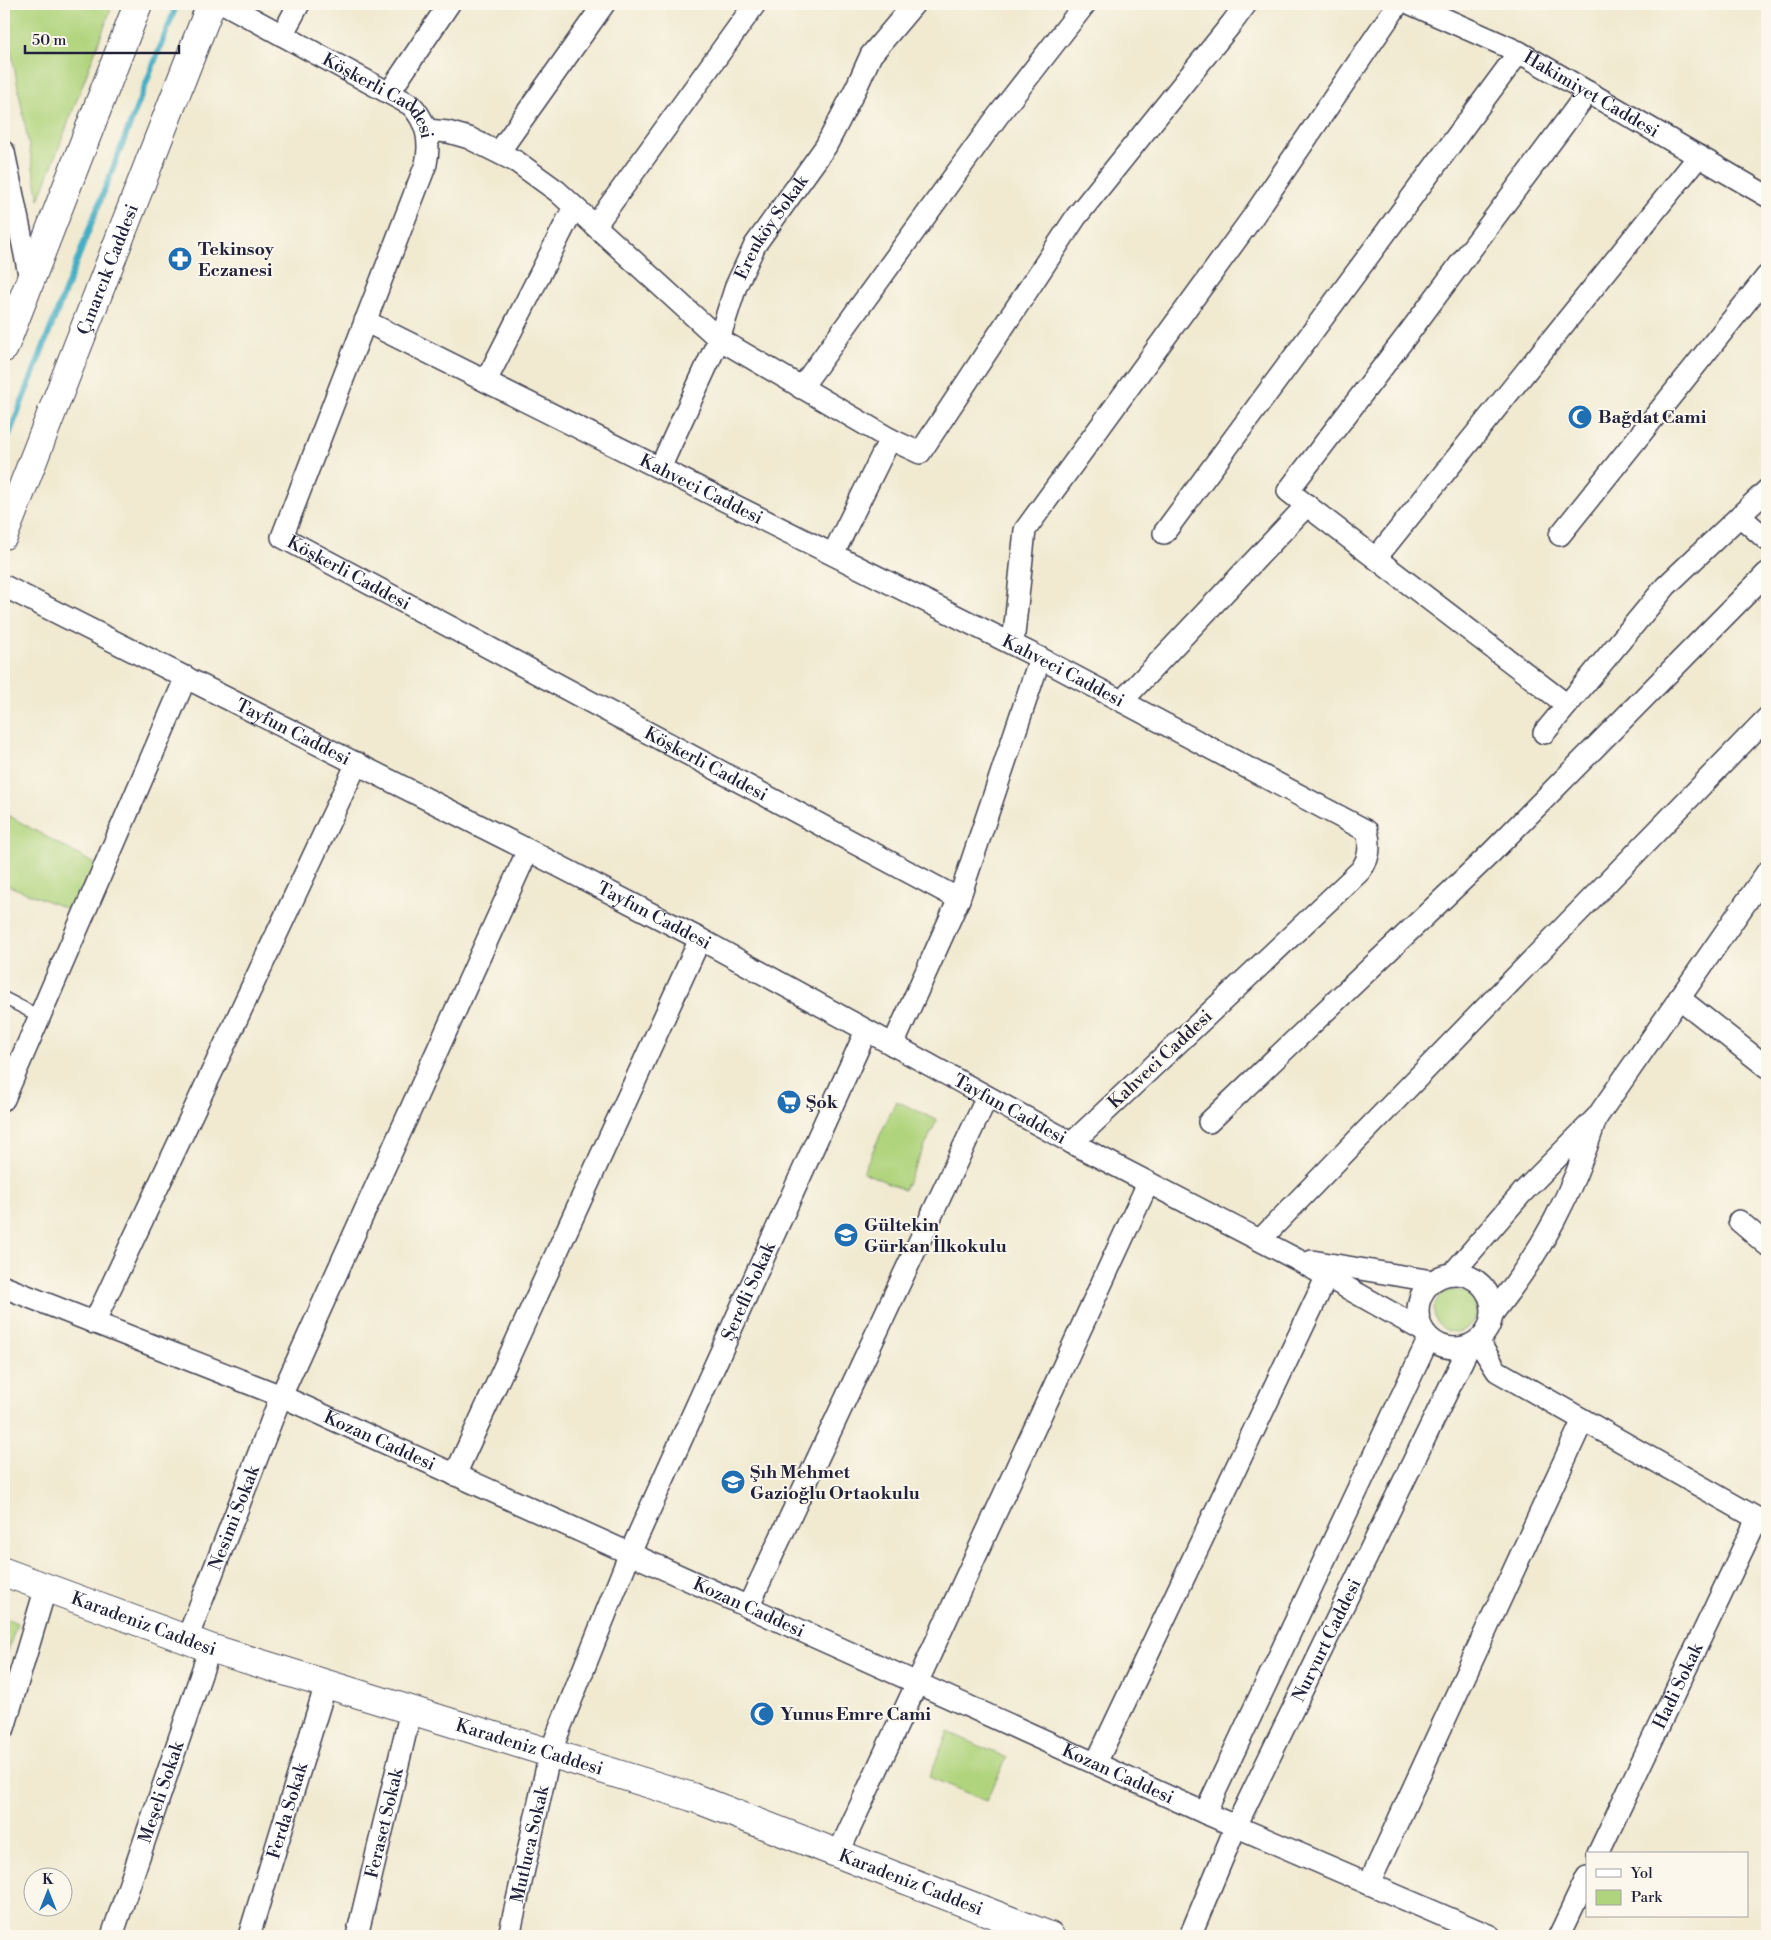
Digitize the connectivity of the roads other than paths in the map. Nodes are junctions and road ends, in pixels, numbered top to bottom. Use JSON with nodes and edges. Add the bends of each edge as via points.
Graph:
{"nodes":[{"id":1,"x":138,"y":4,"type":"edge"},
{"id":2,"x":211,"y":4,"type":"edge"},
{"id":3,"x":225,"y":4,"type":"edge"},
{"id":4,"x":299,"y":4,"type":"edge"},
{"id":5,"x":449,"y":4,"type":"edge"},
{"id":6,"x":604,"y":4,"type":"edge"},
{"id":7,"x":754,"y":4,"type":"edge"},
{"id":8,"x":914,"y":4,"type":"edge"},
{"id":9,"x":1085,"y":4,"type":"edge"},
{"id":10,"x":1246,"y":4,"type":"edge"},
{"id":11,"x":1398,"y":4,"type":"edge"},
{"id":12,"x":1420,"y":6,"type":"edge"},
{"id":13,"x":282,"y":35,"type":"junction"},
{"id":14,"x":1520,"y":52,"type":"junction"},
{"id":15,"x":389,"y":92,"type":"junction"},
{"id":16,"x":1588,"y":92,"type":"junction"},
{"id":17,"x":427,"y":130,"type":"junction"},
{"id":18,"x":499,"y":152,"type":"junction"},
{"id":19,"x":1698,"y":156,"type":"junction"},
{"id":20,"x":4,"y":158,"type":"edge"},
{"id":21,"x":1767,"y":196,"type":"edge"},
{"id":22,"x":574,"y":206,"type":"junction"},
{"id":23,"x":595,"y":226,"type":"junction"},
{"id":24,"x":1767,"y":276,"type":"edge"},
{"id":25,"x":30,"y":280,"type":"junction"},
{"id":26,"x":365,"y":321,"type":"junction"},
{"id":27,"x":719,"y":339,"type":"junction"},
{"id":28,"x":4,"y":348,"type":"edge"},
{"id":29,"x":486,"y":382,"type":"junction"},
{"id":30,"x":802,"y":388,"type":"junction"},
{"id":31,"x":890,"y":439,"type":"junction"},
{"id":32,"x":660,"y":468,"type":"junction"},
{"id":33,"x":1767,"y":490,"type":"edge"},
{"id":34,"x":1307,"y":505,"type":"junction"},
{"id":35,"x":1740,"y":516,"type":"junction"},
{"id":36,"x":1164,"y":533,"type":"dead end"},
{"id":37,"x":1560,"y":535,"type":"dead end"},
{"id":38,"x":4,"y":536,"type":"edge"},
{"id":39,"x":1767,"y":540,"type":"edge"},
{"id":40,"x":832,"y":554,"type":"junction"},
{"id":41,"x":1376,"y":558,"type":"junction"},
{"id":42,"x":1767,"y":573,"type":"edge"},
{"id":43,"x":4,"y":586,"type":"edge"},
{"id":44,"x":1013,"y":644,"type":"junction"},
{"id":45,"x":1040,"y":658,"type":"junction"},
{"id":46,"x":186,"y":677,"type":"junction"},
{"id":47,"x":1122,"y":700,"type":"junction"},
{"id":48,"x":1568,"y":705,"type":"junction"},
{"id":49,"x":1767,"y":718,"type":"edge"},
{"id":50,"x":1544,"y":733,"type":"dead end"},
{"id":51,"x":357,"y":763,"type":"junction"},
{"id":52,"x":528,"y":850,"type":"junction"},
{"id":53,"x":1767,"y":872,"type":"edge"},
{"id":54,"x":959,"y":899,"type":"junction"},
{"id":55,"x":700,"y":940,"type":"junction"},
{"id":56,"x":4,"y":998,"type":"edge"},
{"id":57,"x":1679,"y":998,"type":"junction"},
{"id":58,"x":40,"y":1016,"type":"junction"},
{"id":59,"x":866,"y":1030,"type":"junction"},
{"id":60,"x":893,"y":1045,"type":"junction"},
{"id":61,"x":1767,"y":1067,"type":"edge"},
{"id":62,"x":987,"y":1097,"type":"junction"},
{"id":63,"x":4,"y":1099,"type":"edge"},
{"id":64,"x":1597,"y":1117,"type":"junction"},
{"id":65,"x":1209,"y":1122,"type":"dead end"},
{"id":66,"x":1072,"y":1143,"type":"junction"},
{"id":67,"x":1148,"y":1182,"type":"junction"},
{"id":68,"x":1739,"y":1221,"type":"dead end"},
{"id":69,"x":1260,"y":1240,"type":"junction"},
{"id":70,"x":1767,"y":1244,"type":"edge"},
{"id":71,"x":1296,"y":1259,"type":"junction"},
{"id":72,"x":1452,"y":1274,"type":"junction"},
{"id":73,"x":1327,"y":1276,"type":"junction"},
{"id":74,"x":1432,"y":1282,"type":"junction"},
{"id":75,"x":4,"y":1287,"type":"edge"},
{"id":76,"x":1493,"y":1313,"type":"junction"},
{"id":77,"x":94,"y":1322,"type":"junction"},
{"id":78,"x":1426,"y":1334,"type":"junction"},
{"id":79,"x":1474,"y":1344,"type":"junction"},
{"id":80,"x":281,"y":1396,"type":"junction"},
{"id":81,"x":1583,"y":1420,"type":"junction"},
{"id":82,"x":455,"y":1475,"type":"junction"},
{"id":83,"x":1762,"y":1522,"type":"edge"},
{"id":84,"x":630,"y":1553,"type":"junction"},
{"id":85,"x":4,"y":1572,"type":"edge"},
{"id":86,"x":46,"y":1588,"type":"junction"},
{"id":87,"x":748,"y":1607,"type":"junction"},
{"id":88,"x":199,"y":1644,"type":"junction"},
{"id":89,"x":917,"y":1683,"type":"junction"},
{"id":90,"x":326,"y":1684,"type":"junction"},
{"id":91,"x":411,"y":1710,"type":"junction"},
{"id":92,"x":4,"y":1728,"type":"edge"},
{"id":93,"x":550,"y":1753,"type":"junction"},
{"id":94,"x":1096,"y":1764,"type":"junction"},
{"id":95,"x":1205,"y":1813,"type":"junction"},
{"id":96,"x":1236,"y":1826,"type":"junction"},
{"id":97,"x":1599,"y":1852,"type":"edge"},
{"id":98,"x":838,"y":1854,"type":"junction"},
{"id":99,"x":1586,"y":1879,"type":"edge"},
{"id":100,"x":1369,"y":1884,"type":"junction"},
{"id":101,"x":1015,"y":1930,"type":"edge"},
{"id":102,"x":112,"y":1936,"type":"edge"},
{"id":103,"x":249,"y":1936,"type":"edge"},
{"id":104,"x":357,"y":1936,"type":"edge"},
{"id":105,"x":509,"y":1936,"type":"edge"},
{"id":106,"x":1050,"y":1936,"type":"edge"},
{"id":107,"x":1190,"y":1936,"type":"edge"},
{"id":108,"x":1490,"y":1936,"type":"edge"},
{"id":109,"x":1559,"y":1936,"type":"edge"}],
"edges":[{"from":1,"to":25,"type":"street"},
{"from":2,"to":38,"type":"street","name":"Çınarcık Caddesi"},
{"from":3,"to":13,"type":"street","name":"Köşkerli Caddesi"},
{"from":4,"to":13,"type":"street"},
{"from":5,"to":15,"type":"street"},
{"from":6,"to":18,"type":"street"},
{"from":7,"to":23,"type":"street"},
{"from":8,"to":27,"type":"street","name":"Erenköy Sokak","via":[[871,55],[826,146],[755,245],[736,286]]},
{"from":9,"to":30,"type":"street","via":[[997,116]]},
{"from":10,"to":31,"type":"street","via":[[1076,217],[920,453]]},
{"from":11,"to":44,"type":"street","via":[[1246,226],[1025,530]]},
{"from":12,"to":14,"type":"street","name":"Hakimiyet Caddesi"},
{"from":13,"to":15,"type":"street","name":"Köşkerli Caddesi"},
{"from":14,"to":16,"type":"street","name":"Hakimiyet Caddesi"},
{"from":14,"to":36,"type":"street"},
{"from":15,"to":17,"type":"street","name":"Köşkerli Caddesi","via":[[410,104]]},
{"from":16,"to":19,"type":"street","name":"Hakimiyet Caddesi"},
{"from":16,"to":34,"type":"street","via":[[1288,491]]},
{"from":17,"to":18,"type":"street","via":[[469,138]]},
{"from":17,"to":26,"type":"street","name":"Köşkerli Caddesi","via":[[429,152],[426,164]]},
{"from":18,"to":22,"type":"street"},
{"from":19,"to":21,"type":"street","name":"Hakimiyet Caddesi"},
{"from":19,"to":41,"type":"street"},
{"from":20,"to":25,"type":"street"},
{"from":22,"to":23,"type":"street"},
{"from":22,"to":29,"type":"street"},
{"from":23,"to":27,"type":"street"},
{"from":24,"to":37,"type":"street"},
{"from":25,"to":28,"type":"street"},
{"from":26,"to":29,"type":"street","name":"Kahveci Caddesi"},
{"from":26,"to":54,"type":"street","name":"Köşkerli Caddesi","via":[[282,537]]},
{"from":27,"to":30,"type":"street"},
{"from":27,"to":32,"type":"street","name":"Erenköy Sokak"},
{"from":29,"to":32,"type":"street","name":"Kahveci Caddesi"},
{"from":30,"to":31,"type":"street"},
{"from":31,"to":40,"type":"street"},
{"from":32,"to":40,"type":"street","name":"Kahveci Caddesi"},
{"from":33,"to":35,"type":"street"},
{"from":34,"to":41,"type":"street"},
{"from":34,"to":47,"type":"street"},
{"from":35,"to":39,"type":"street"},
{"from":35,"to":48,"type":"street","via":[[1666,586]]},
{"from":40,"to":44,"type":"street","name":"Kahveci Caddesi"},
{"from":41,"to":48,"type":"street"},
{"from":42,"to":65,"type":"street","via":[[1491,853]]},
{"from":43,"to":46,"type":"street","name":"Tayfun Caddesi"},
{"from":44,"to":45,"type":"street","name":"Kahveci Caddesi"},
{"from":45,"to":47,"type":"street","name":"Kahveci Caddesi"},
{"from":45,"to":54,"type":"street"},
{"from":46,"to":51,"type":"street","name":"Tayfun Caddesi"},
{"from":46,"to":58,"type":"street"},
{"from":47,"to":66,"type":"street","name":"Kahveci Caddesi","via":[[1367,831],[1369,850],[1360,871]]},
{"from":48,"to":50,"type":"street"},
{"from":49,"to":69,"type":"street"},
{"from":51,"to":52,"type":"street","name":"Tayfun Caddesi"},
{"from":51,"to":77,"type":"street"},
{"from":52,"to":55,"type":"street","name":"Tayfun Caddesi"},
{"from":52,"to":80,"type":"street","name":"Nesimi Sokak"},
{"from":53,"to":57,"type":"street"},
{"from":54,"to":60,"type":"street"},
{"from":55,"to":59,"type":"street","name":"Tayfun Caddesi"},
{"from":55,"to":82,"type":"street"},
{"from":56,"to":58,"type":"lane"},
{"from":57,"to":61,"type":"street"},
{"from":57,"to":64,"type":"street"},
{"from":58,"to":63,"type":"street"},
{"from":59,"to":60,"type":"street","name":"Tayfun Caddesi"},
{"from":59,"to":84,"type":"street","name":"Şerefli Sokak"},
{"from":60,"to":62,"type":"street","name":"Tayfun Caddesi"},
{"from":62,"to":66,"type":"street","name":"Tayfun Caddesi"},
{"from":62,"to":87,"type":"street"},
{"from":64,"to":72,"type":"street","via":[[1522,1193]]},
{"from":64,"to":76,"type":"street","via":[[1555,1221],[1521,1276]]},
{"from":66,"to":67,"type":"street","name":"Tayfun Caddesi"},
{"from":67,"to":69,"type":"street","name":"Tayfun Caddesi"},
{"from":67,"to":89,"type":"street"},
{"from":68,"to":70,"type":"street"},
{"from":69,"to":71,"type":"street","name":"Tayfun Caddesi"},
{"from":71,"to":73,"type":"street","name":"Tayfun Caddesi"},
{"from":71,"to":74,"type":"street"},
{"from":72,"to":74,"type":"street"},
{"from":72,"to":76,"type":"street","via":[[1463,1274],[1482,1284],[1492,1303]]},
{"from":73,"to":78,"type":"street","name":"Tayfun Caddesi"},
{"from":73,"to":94,"type":"street"},
{"from":74,"to":78,"type":"street","via":[[1419,1304],[1419,1320]]},
{"from":75,"to":77,"type":"street","name":"Kozan Caddesi"},
{"from":76,"to":79,"type":"street","via":[[1486,1333]]},
{"from":77,"to":80,"type":"street","name":"Kozan Caddesi"},
{"from":78,"to":79,"type":"street","via":[[1448,1348]]},
{"from":78,"to":95,"type":"street"},
{"from":79,"to":81,"type":"street","via":[[1497,1371]]},
{"from":79,"to":96,"type":"street","name":"Nuryurt Caddesi"},
{"from":80,"to":82,"type":"street","name":"Kozan Caddesi"},
{"from":80,"to":88,"type":"street","name":"Nesimi Sokak"},
{"from":81,"to":83,"type":"street"},
{"from":81,"to":100,"type":"street"},
{"from":82,"to":84,"type":"street","name":"Kozan Caddesi"},
{"from":83,"to":97,"type":"street","name":"Hadi Sokak"},
{"from":84,"to":87,"type":"street","name":"Kozan Caddesi"},
{"from":84,"to":93,"type":"street","name":"Şerefli Sokak"},
{"from":85,"to":86,"type":"street","name":"Karadeniz Caddesi"},
{"from":86,"to":88,"type":"street","name":"Karadeniz Caddesi"},
{"from":86,"to":92,"type":"street"},
{"from":87,"to":89,"type":"street","name":"Kozan Caddesi"},
{"from":88,"to":90,"type":"street","name":"Karadeniz Caddesi"},
{"from":88,"to":102,"type":"street","name":"Meşeli Sokak"},
{"from":89,"to":94,"type":"street","name":"Kozan Caddesi"},
{"from":89,"to":98,"type":"street"},
{"from":90,"to":91,"type":"street","name":"Karadeniz Caddesi"},
{"from":90,"to":103,"type":"street","name":"Ferda Sokak"},
{"from":91,"to":93,"type":"street","name":"Karadeniz Caddesi"},
{"from":91,"to":104,"type":"street","name":"Feraset Sokak"},
{"from":93,"to":98,"type":"street","name":"Karadeniz Caddesi","via":[[692,1797]]},
{"from":93,"to":105,"type":"street","name":"Mutluca Sokak"},
{"from":94,"to":95,"type":"street","name":"Kozan Caddesi"},
{"from":95,"to":96,"type":"street","name":"Kozan Caddesi"},
{"from":96,"to":100,"type":"street","name":"Kozan Caddesi"},
{"from":96,"to":107,"type":"street","name":"Nuryurt Caddesi"},
{"from":98,"to":101,"type":"street","name":"Karadeniz Caddesi"},
{"from":99,"to":109,"type":"street"},
{"from":100,"to":108,"type":"street","name":"Kozan Caddesi"},
{"from":101,"to":106,"type":"street","name":"Karadeniz Caddesi"}]}
